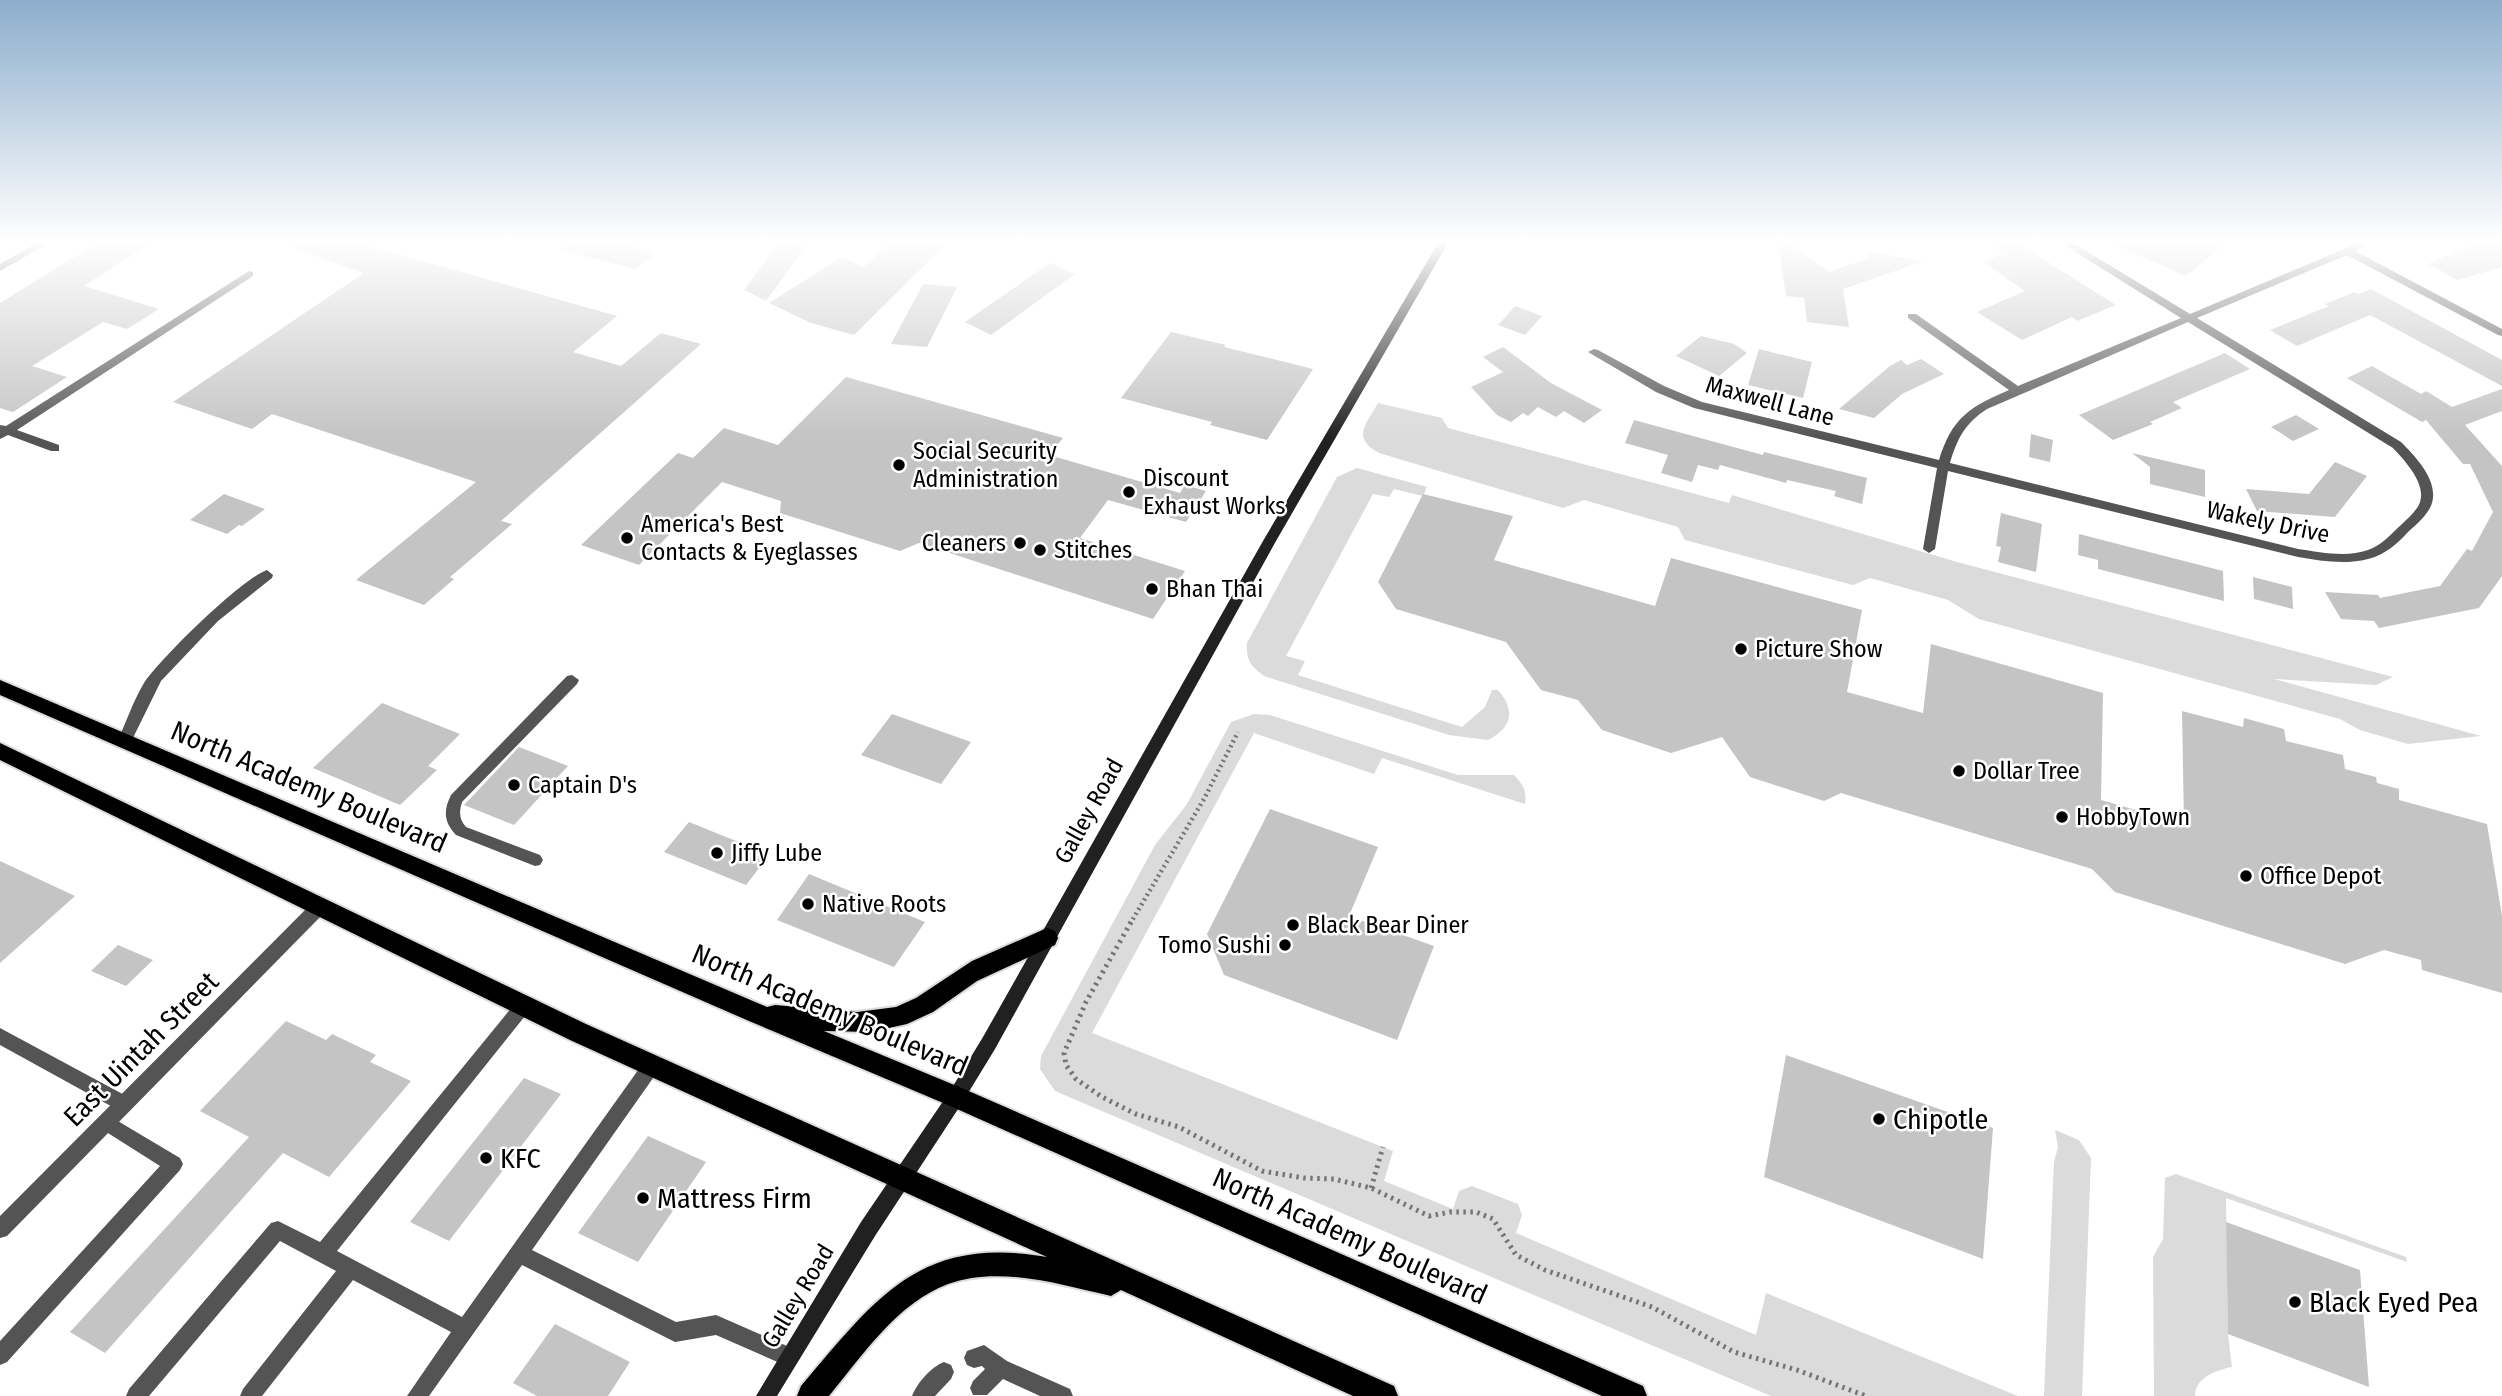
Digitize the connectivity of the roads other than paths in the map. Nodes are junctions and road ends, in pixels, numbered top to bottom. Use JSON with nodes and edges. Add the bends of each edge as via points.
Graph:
{"nodes":[{"id":1,"x":196,"y":308,"type":"edge"},
{"id":2,"x":1404,"y":308,"type":"edge"},
{"id":3,"x":2174,"y":308,"type":"edge"},
{"id":4,"x":2213,"y":308,"type":"edge"},
{"id":5,"x":2455,"y":308,"type":"edge"},
{"id":6,"x":1912,"y":316,"type":"dead end"},
{"id":7,"x":2190,"y":318,"type":"junction"},
{"id":8,"x":2502,"y":333,"type":"edge"},
{"id":9,"x":1594,"y":352,"type":"dead end"},
{"id":10,"x":2017,"y":391,"type":"junction"},
{"id":11,"x":2,"y":431,"type":"edge"},
{"id":12,"x":55,"y":447,"type":"dead end"},
{"id":13,"x":1944,"y":467,"type":"junction"},
{"id":14,"x":1929,"y":550,"type":"dead end"},
{"id":15,"x":267,"y":575,"type":"dead end"},
{"id":16,"x":572,"y":680,"type":"dead end"},
{"id":17,"x":0,"y":687,"type":"edge"},
{"id":18,"x":124,"y":742,"type":"junction"},
{"id":19,"x":0,"y":751,"type":"edge"},
{"id":20,"x":535,"y":860,"type":"dead end"},
{"id":21,"x":319,"y":907,"type":"junction"},
{"id":22,"x":1047,"y":938,"type":"junction"},
{"id":23,"x":523,"y":1006,"type":"junction"},
{"id":24,"x":757,"y":1014,"type":"junction"},
{"id":25,"x":0,"y":1036,"type":"edge"},
{"id":26,"x":652,"y":1066,"type":"junction"},
{"id":27,"x":956,"y":1097,"type":"junction"},
{"id":28,"x":124,"y":1104,"type":"junction"},
{"id":29,"x":106,"y":1122,"type":"junction"},
{"id":30,"x":900,"y":1180,"type":"junction"},
{"id":31,"x":0,"y":1229,"type":"edge"},
{"id":32,"x":518,"y":1253,"type":"junction"},
{"id":33,"x":323,"y":1254,"type":"junction"},
{"id":34,"x":350,"y":1268,"type":"junction"},
{"id":35,"x":1149,"y":1291,"type":"junction"},
{"id":36,"x":465,"y":1329,"type":"junction"},
{"id":37,"x":0,"y":1355,"type":"edge"},
{"id":38,"x":789,"y":1357,"type":"junction"},
{"id":39,"x":974,"y":1358,"type":"dead end"},
{"id":40,"x":1000,"y":1368,"type":"junction"},
{"id":41,"x":944,"y":1372,"type":"dead end"},
{"id":42,"x":980,"y":1388,"type":"dead end"},
{"id":43,"x":136,"y":1396,"type":"edge"},
{"id":44,"x":250,"y":1396,"type":"edge"},
{"id":45,"x":416,"y":1396,"type":"edge"},
{"id":46,"x":766,"y":1396,"type":"edge"},
{"id":47,"x":811,"y":1396,"type":"edge"},
{"id":48,"x":922,"y":1396,"type":"edge"},
{"id":49,"x":1063,"y":1396,"type":"edge"},
{"id":50,"x":1384,"y":1396,"type":"edge"},
{"id":51,"x":1633,"y":1396,"type":"edge"}],
"edges":[{"from":1,"to":11,"type":"street"},
{"from":2,"to":22,"type":"main road","name":"Galley Road"},
{"from":3,"to":7,"type":"street","name":"Wakely Drive"},
{"from":4,"to":7,"type":"street"},
{"from":5,"to":8,"type":"street"},
{"from":6,"to":10,"type":"street"},
{"from":7,"to":10,"type":"street"},
{"from":7,"to":13,"type":"street","name":"Wakely Drive","via":[[2397,445],[2425,484],[2425,507],[2385,547],[2370,555],[2325,558]]},
{"from":9,"to":13,"type":"street","name":"Maxwell Lane","via":[[1698,405]]},
{"from":10,"to":13,"type":"street","via":[[1962,421],[1949,441]]},
{"from":11,"to":12,"type":"street"},
{"from":13,"to":14,"type":"street"},
{"from":15,"to":18,"type":"street","via":[[213,618],[162,670],[148,689]]},
{"from":16,"to":20,"type":"street","via":[[456,799],[451,811],[453,824],[461,831]]},
{"from":17,"to":18,"type":"highway","name":"North Academy Boulevard"},
{"from":18,"to":24,"type":"highway","name":"North Academy Boulevard"},
{"from":19,"to":21,"type":"highway"},
{"from":21,"to":23,"type":"highway"},
{"from":21,"to":28,"type":"street","name":"East Uintah Street"},
{"from":22,"to":24,"type":"highway","via":[[960,979],[931,1003],[905,1015],[850,1021]]},
{"from":22,"to":27,"type":"main road","name":"Galley Road"},
{"from":23,"to":26,"type":"highway"},
{"from":23,"to":33,"type":"street"},
{"from":24,"to":27,"type":"highway","name":"North Academy Boulevard"},
{"from":25,"to":28,"type":"street"},
{"from":26,"to":30,"type":"highway"},
{"from":26,"to":32,"type":"street"},
{"from":27,"to":30,"type":"main road","name":"Galley Road"},
{"from":27,"to":51,"type":"highway","name":"North Academy Boulevard"},
{"from":28,"to":29,"type":"street","name":"East Uintah Street"},
{"from":29,"to":31,"type":"street","name":"East Uintah Street"},
{"from":29,"to":37,"type":"street","via":[[174,1164]]},
{"from":30,"to":35,"type":"highway"},
{"from":30,"to":38,"type":"main road","name":"Galley Road"},
{"from":32,"to":36,"type":"street"},
{"from":32,"to":38,"type":"street","via":[[675,1332],[716,1325]]},
{"from":33,"to":34,"type":"street"},
{"from":33,"to":43,"type":"street","via":[[278,1230]]},
{"from":34,"to":36,"type":"street"},
{"from":34,"to":44,"type":"street"},
{"from":35,"to":47,"type":"highway","via":[[1036,1267],[972,1265],[908,1292]]},
{"from":35,"to":50,"type":"highway"},
{"from":36,"to":45,"type":"street"},
{"from":38,"to":46,"type":"main road","name":"Galley Road"},
{"from":39,"to":40,"type":"street","via":[[984,1355]]},
{"from":40,"to":42,"type":"street"},
{"from":40,"to":49,"type":"street"},
{"from":41,"to":48,"type":"street"}]}
